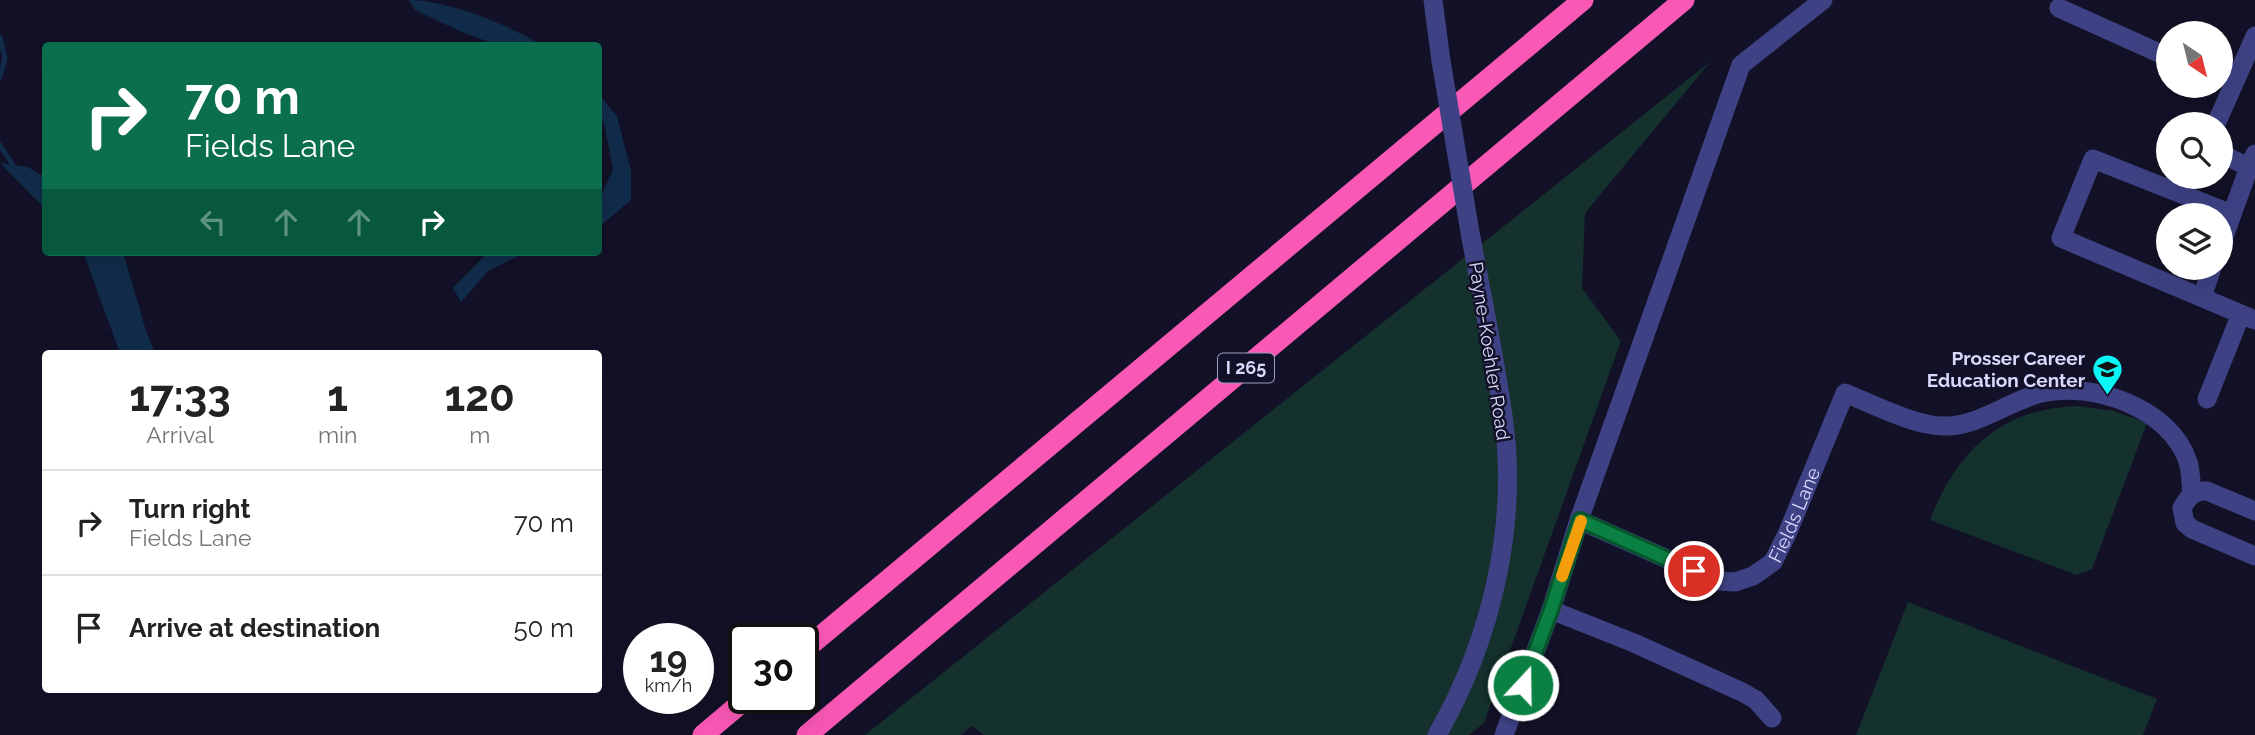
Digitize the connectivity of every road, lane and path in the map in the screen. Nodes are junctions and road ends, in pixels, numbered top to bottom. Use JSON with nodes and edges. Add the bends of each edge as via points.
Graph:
{"nodes":[{"id":1,"x":1433,"y":0,"type":"edge"},
{"id":2,"x":1583,"y":0,"type":"edge"},
{"id":3,"x":1684,"y":0,"type":"edge"},
{"id":4,"x":1823,"y":0,"type":"edge"},
{"id":5,"x":2059,"y":8,"type":"dead end"},
{"id":6,"x":2255,"y":36,"type":"edge"},
{"id":7,"x":2156,"y":52,"type":"edge"},
{"id":8,"x":2233,"y":73,"type":"edge"},
{"id":9,"x":2233,"y":157,"type":"edge"},
{"id":10,"x":2252,"y":161,"type":"edge"},
{"id":11,"x":2204,"y":203,"type":"edge"},
{"id":12,"x":2233,"y":211,"type":"edge"},
{"id":13,"x":2156,"y":278,"type":"edge"},
{"id":14,"x":2161,"y":280,"type":"edge"},
{"id":15,"x":2208,"y":280,"type":"edge"},
{"id":16,"x":2202,"y":297,"type":"junction"},
{"id":17,"x":2248,"y":317,"type":"edge"},
{"id":18,"x":2207,"y":399,"type":"dead end"},
{"id":19,"x":2192,"y":494,"type":"junction"},
{"id":20,"x":2255,"y":511,"type":"edge"},
{"id":21,"x":1580,"y":520,"type":"junction"},
{"id":22,"x":2255,"y":556,"type":"edge"},
{"id":23,"x":1551,"y":610,"type":"junction"},
{"id":24,"x":819,"y":638,"type":"edge"},
{"id":25,"x":728,"y":714,"type":"edge"},
{"id":26,"x":1772,"y":718,"type":"dead end"},
{"id":27,"x":703,"y":735,"type":"edge"},
{"id":28,"x":807,"y":735,"type":"edge"},
{"id":29,"x":1437,"y":735,"type":"edge"},
{"id":30,"x":1504,"y":735,"type":"edge"}],
"edges":[{"from":1,"to":29,"type":"street","name":"Payne-Koehler Road","bridge":true,"via":[[1507,454],[1505,526],[1493,596],[1457,697]]},
{"from":2,"to":24,"type":"highway"},
{"from":3,"to":28,"type":"highway","number":"I 265"},
{"from":4,"to":21,"type":"street","via":[[1741,65]]},
{"from":5,"to":7,"type":"street"},
{"from":6,"to":8,"type":"street"},
{"from":9,"to":10,"type":"street"},
{"from":10,"to":12,"type":"street"},
{"from":11,"to":13,"type":"street","via":[[2092,159],[2061,238]]},
{"from":14,"to":16,"type":"street"},
{"from":15,"to":16,"type":"street"},
{"from":16,"to":17,"type":"street"},
{"from":17,"to":18,"type":"street"},
{"from":19,"to":20,"type":"street","via":[[2207,491]]},
{"from":19,"to":21,"type":"street","name":"Fields Lane","via":[[2188,461],[2171,431],[2145,410],[2100,396],[2054,390],[1955,426],[1928,425],[1845,393],[1773,562],[1753,576],[1717,581]]},
{"from":19,"to":22,"type":"street","via":[[2182,508],[2185,523]]},
{"from":21,"to":23,"type":"street"},
{"from":23,"to":26,"type":"street","via":[[1742,692]]},
{"from":23,"to":30,"type":"street"},
{"from":25,"to":27,"type":"highway"}]}
